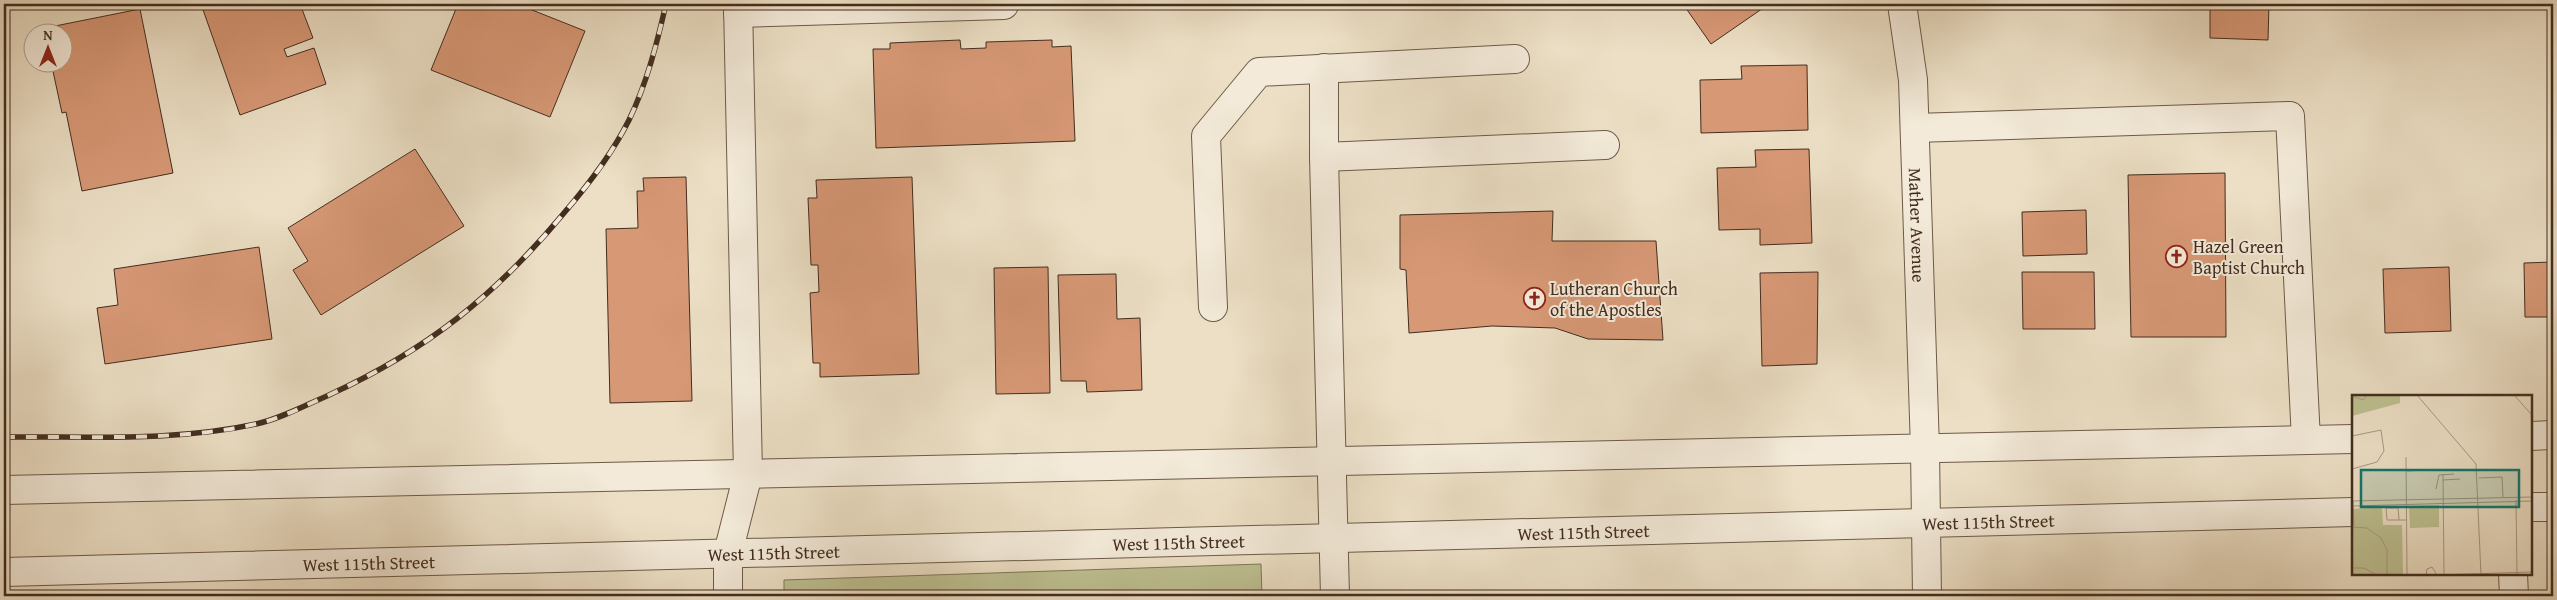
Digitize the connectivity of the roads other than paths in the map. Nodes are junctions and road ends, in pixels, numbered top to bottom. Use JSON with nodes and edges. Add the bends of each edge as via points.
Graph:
{"nodes":[{"id":1,"x":1902,"y":4,"type":"edge"},
{"id":2,"x":1004,"y":5,"type":"edge"},
{"id":3,"x":738,"y":8,"type":"edge"},
{"id":4,"x":1515,"y":58,"type":"dead end"},
{"id":5,"x":1324,"y":68,"type":"junction"},
{"id":6,"x":1915,"y":128,"type":"junction"},
{"id":7,"x":1605,"y":145,"type":"dead end"},
{"id":8,"x":1324,"y":157,"type":"junction"},
{"id":9,"x":1213,"y":307,"type":"dead end"},
{"id":10,"x":2553,"y":435,"type":"edge"},
{"id":11,"x":2532,"y":436,"type":"edge"},
{"id":12,"x":2352,"y":439,"type":"edge"},
{"id":13,"x":2306,"y":440,"type":"junction"},
{"id":14,"x":1926,"y":449,"type":"junction"},
{"id":15,"x":1333,"y":462,"type":"junction"},
{"id":16,"x":748,"y":474,"type":"junction"},
{"id":17,"x":4,"y":490,"type":"edge"},
{"id":18,"x":2532,"y":507,"type":"edge"},
{"id":19,"x":2553,"y":507,"type":"edge"},
{"id":20,"x":2352,"y":512,"type":"edge"},
{"id":21,"x":1926,"y":523,"type":"junction"},
{"id":22,"x":1334,"y":538,"type":"junction"},
{"id":23,"x":728,"y":553,"type":"junction"},
{"id":24,"x":4,"y":572,"type":"edge"},
{"id":25,"x":2513,"y":575,"type":"edge"},
{"id":26,"x":728,"y":596,"type":"edge"},
{"id":27,"x":1335,"y":596,"type":"edge"},
{"id":28,"x":1928,"y":596,"type":"edge"},
{"id":29,"x":2514,"y":596,"type":"edge"}],
"edges":[{"from":1,"to":6,"type":"street","name":"Mather Avenue","via":[[1913,80]]},
{"from":2,"to":3,"type":"street"},
{"from":3,"to":16,"type":"street"},
{"from":4,"to":5,"type":"street"},
{"from":5,"to":8,"type":"street"},
{"from":5,"to":9,"type":"street","via":[[1259,72],[1206,136]]},
{"from":6,"to":13,"type":"street","via":[[2290,116]]},
{"from":6,"to":14,"type":"street","name":"Mather Avenue"},
{"from":7,"to":8,"type":"street"},
{"from":8,"to":15,"type":"street"},
{"from":10,"to":11,"type":"street"},
{"from":12,"to":13,"type":"street"},
{"from":13,"to":14,"type":"street"},
{"from":14,"to":15,"type":"street"},
{"from":14,"to":21,"type":"street","name":"Mather Avenue"},
{"from":15,"to":16,"type":"street"},
{"from":15,"to":22,"type":"street"},
{"from":16,"to":17,"type":"street"},
{"from":16,"to":23,"type":"street"},
{"from":18,"to":19,"type":"street"},
{"from":20,"to":21,"type":"street","name":"West 115th Street"},
{"from":21,"to":22,"type":"street","name":"West 115th Street"},
{"from":21,"to":28,"type":"street","name":"Mather Avenue"},
{"from":22,"to":23,"type":"street","name":"West 115th Street"},
{"from":22,"to":27,"type":"street"},
{"from":23,"to":24,"type":"street","name":"West 115th Street"},
{"from":23,"to":26,"type":"street"},
{"from":25,"to":29,"type":"street"}]}
